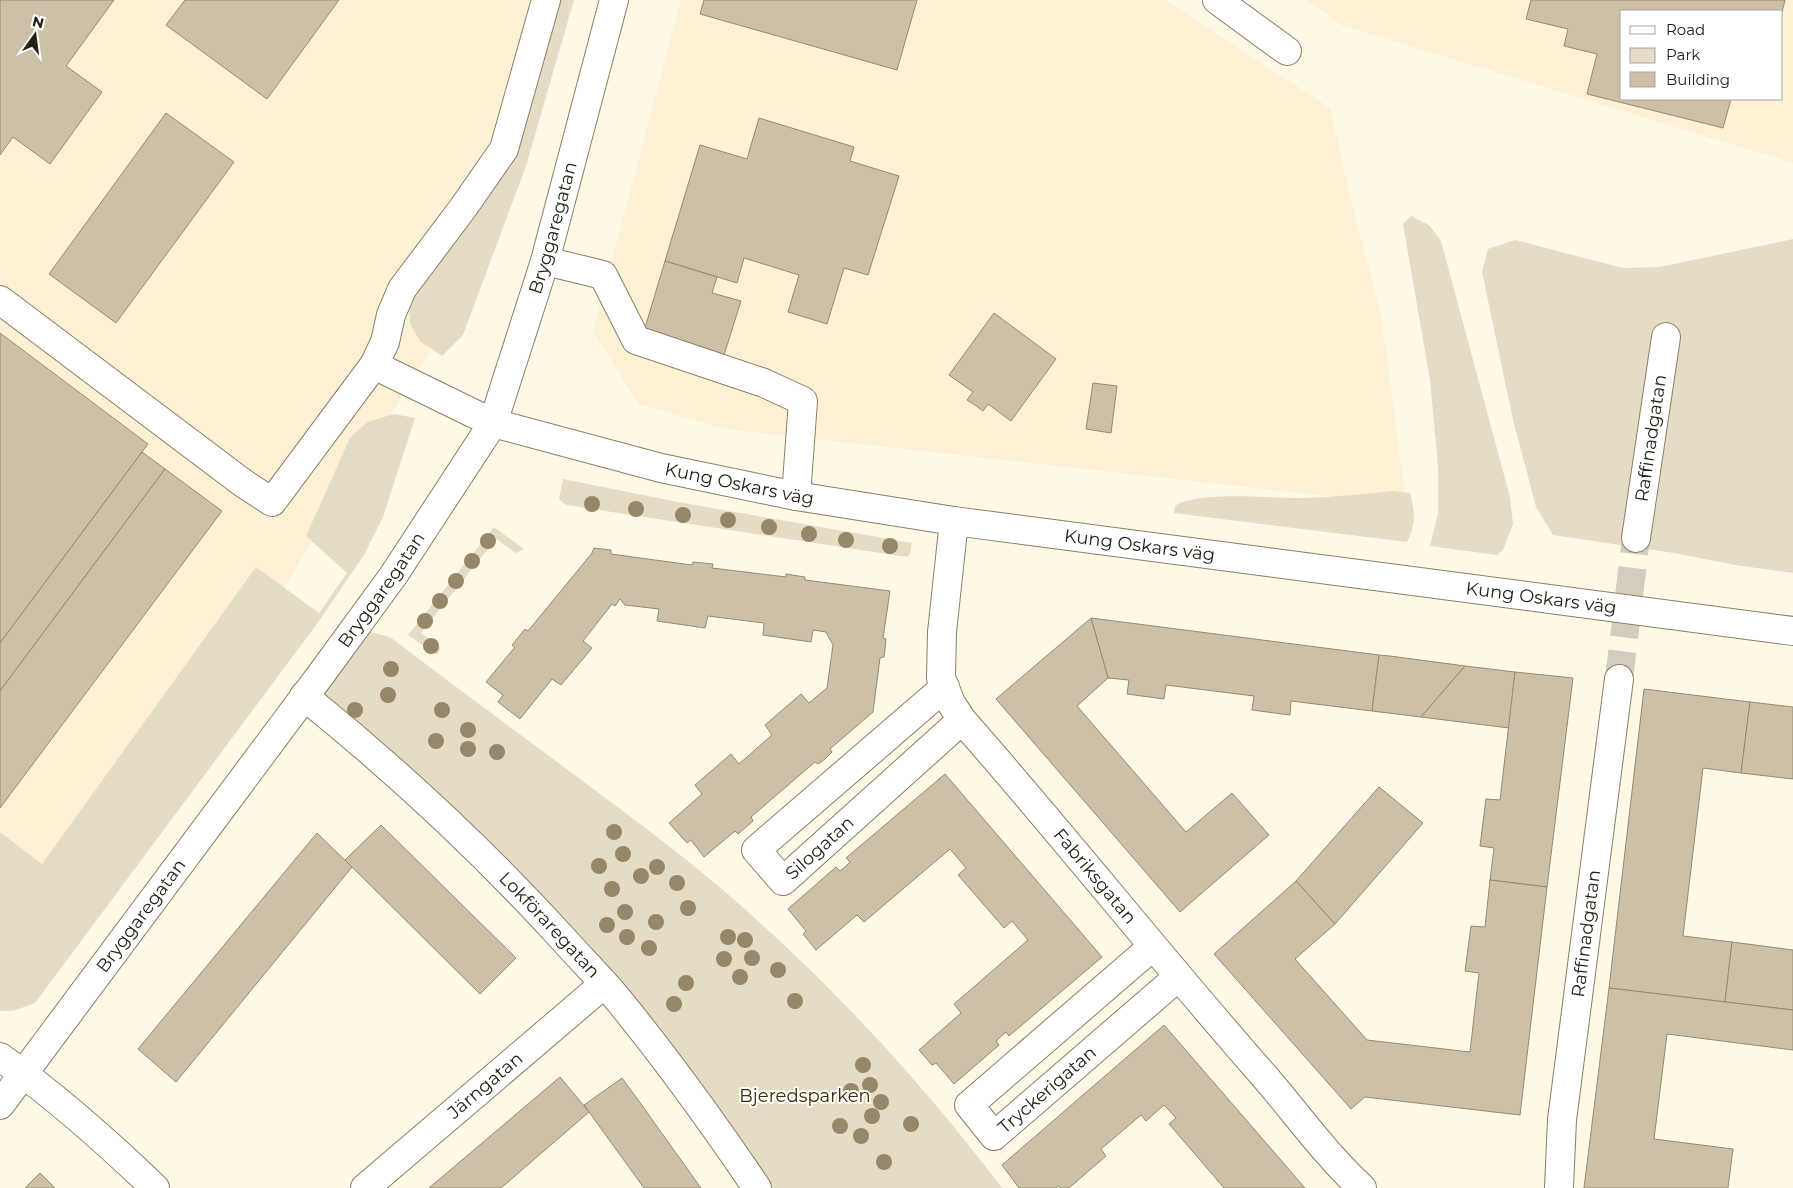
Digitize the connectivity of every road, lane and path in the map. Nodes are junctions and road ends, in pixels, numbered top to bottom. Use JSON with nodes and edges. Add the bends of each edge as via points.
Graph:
{"nodes":[{"id":1,"x":546,"y":0,"type":"edge"},
{"id":2,"x":614,"y":0,"type":"edge"},
{"id":3,"x":1217,"y":0,"type":"edge"},
{"id":4,"x":1287,"y":51,"type":"dead end"},
{"id":5,"x":545,"y":261,"type":"junction"},
{"id":6,"x":0,"y":300,"type":"edge"},
{"id":7,"x":1666,"y":337,"type":"dead end"},
{"id":8,"x":374,"y":365,"type":"junction"},
{"id":9,"x":493,"y":423,"type":"junction"},
{"id":10,"x":796,"y":496,"type":"junction"},
{"id":11,"x":954,"y":521,"type":"junction"},
{"id":12,"x":1636,"y":538,"type":"tunnel mouth"},
{"id":13,"x":1793,"y":631,"type":"edge"},
{"id":14,"x":1619,"y":679,"type":"tunnel mouth"},
{"id":15,"x":945,"y":687,"type":"junction"},
{"id":16,"x":304,"y":696,"type":"junction"},
{"id":17,"x":962,"y":720,"type":"junction"},
{"id":18,"x":1152,"y":946,"type":"junction"},
{"id":19,"x":1178,"y":977,"type":"junction"},
{"id":20,"x":604,"y":984,"type":"junction"},
{"id":21,"x":0,"y":1057,"type":"edge"},
{"id":22,"x":23,"y":1073,"type":"junction"},
{"id":23,"x":0,"y":1105,"type":"edge"},
{"id":24,"x":155,"y":1188,"type":"edge"},
{"id":25,"x":365,"y":1188,"type":"edge"},
{"id":26,"x":757,"y":1188,"type":"edge"},
{"id":27,"x":1362,"y":1188,"type":"edge"},
{"id":28,"x":1559,"y":1188,"type":"edge"}],
"edges":[{"from":1,"to":8,"type":"street","via":[[504,149],[402,290]]},
{"from":2,"to":5,"type":"street","name":"Bryggaregatan"},
{"from":3,"to":4,"type":"street"},
{"from":5,"to":9,"type":"street","name":"Bryggaregatan"},
{"from":5,"to":10,"type":"street","via":[[603,275],[636,340],[764,383],[803,401]]},
{"from":6,"to":8,"type":"street","via":[[272,502]]},
{"from":7,"to":12,"type":"street","name":"Raffinadgatan"},
{"from":8,"to":9,"type":"street","name":"Kung Oskars väg"},
{"from":9,"to":10,"type":"street","name":"Kung Oskars väg","via":[[661,468]]},
{"from":9,"to":16,"type":"street","name":"Bryggaregatan","via":[[393,576]]},
{"from":10,"to":11,"type":"street","name":"Kung Oskars väg"},
{"from":11,"to":13,"type":"street","name":"Kung Oskars väg"},
{"from":11,"to":15,"type":"street","name":"Fabriksgatan","via":[[942,632],[941,678]]},
{"from":14,"to":28,"type":"street","name":"Raffinadgatan","via":[[1562,1120]]},
{"from":15,"to":17,"type":"street","name":"Fabriksgatan"},
{"from":15,"to":17,"type":"street","name":"Silogatan","via":[[756,850],[783,881]]},
{"from":16,"to":20,"type":"street","name":"Lokföraregatan","via":[[450,823],[537,910]]},
{"from":16,"to":22,"type":"street","name":"Bryggaregatan"},
{"from":17,"to":18,"type":"street","name":"Fabriksgatan"},
{"from":18,"to":19,"type":"street","name":"Fabriksgatan"},
{"from":18,"to":19,"type":"street","name":"Tryckerigatan","via":[[969,1105],[994,1136]]},
{"from":19,"to":27,"type":"street","name":"Fabriksgatan"},
{"from":20,"to":25,"type":"street","name":"Järngatan"},
{"from":20,"to":26,"type":"street","name":"Lokföraregatan","via":[[712,1122]]},
{"from":21,"to":22,"type":"street"},
{"from":22,"to":23,"type":"street","name":"Bryggaregatan"},
{"from":22,"to":24,"type":"street","via":[[91,1127]]}]}
